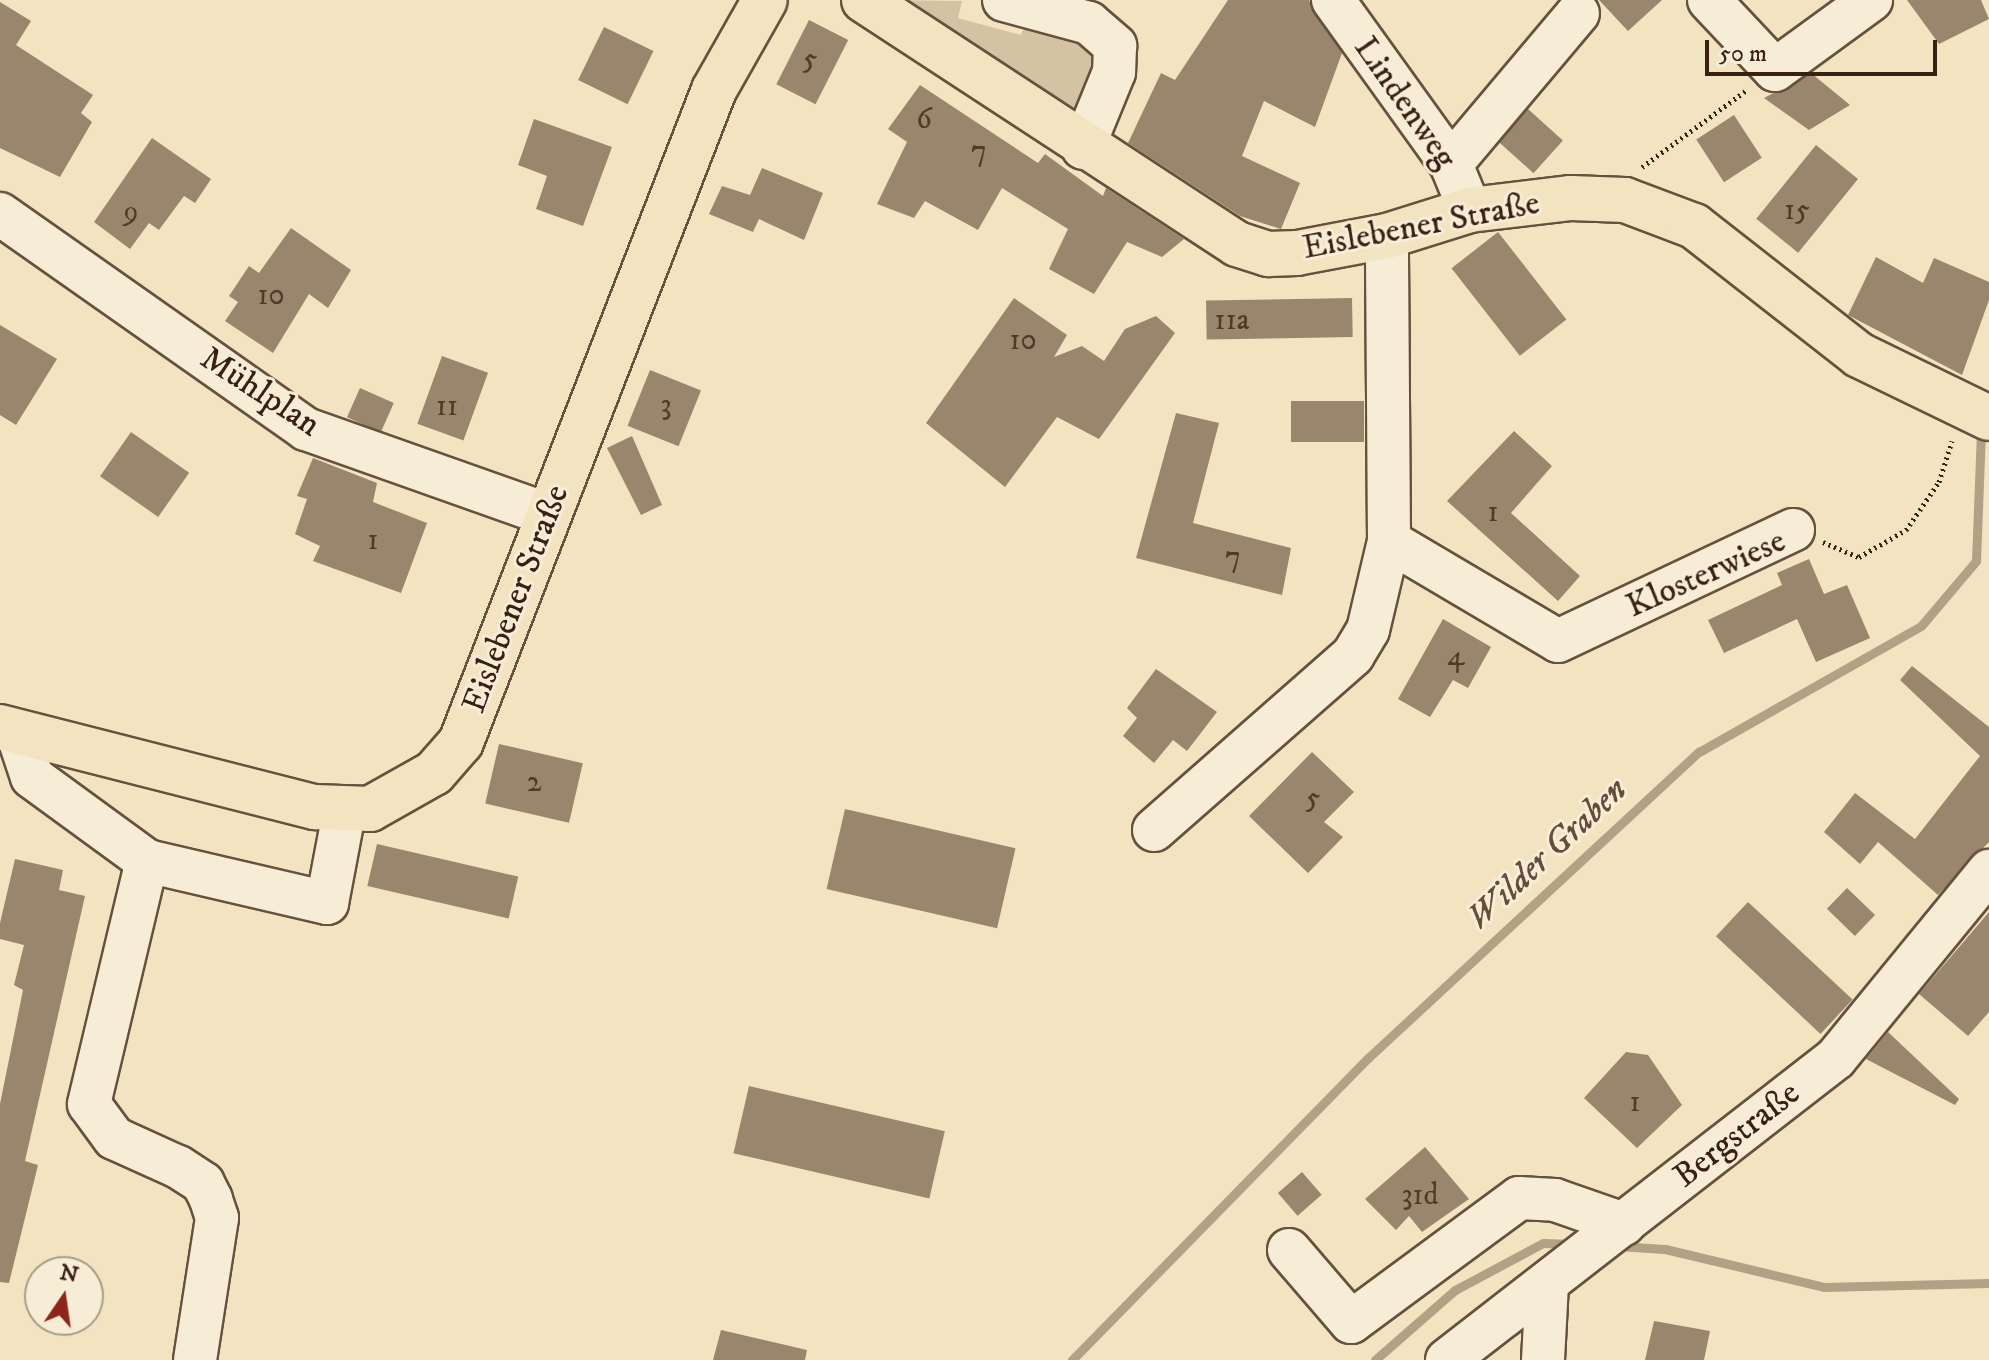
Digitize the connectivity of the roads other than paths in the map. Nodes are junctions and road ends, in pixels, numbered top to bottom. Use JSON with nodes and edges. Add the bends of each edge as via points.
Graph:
{"nodes":[{"id":1,"x":765,"y":0,"type":"edge"},
{"id":2,"x":864,"y":0,"type":"edge"},
{"id":3,"x":1004,"y":0,"type":"edge"},
{"id":4,"x":1709,"y":0,"type":"edge"},
{"id":5,"x":1871,"y":0,"type":"edge"},
{"id":6,"x":1341,"y":3,"type":"edge"},
{"id":7,"x":1578,"y":13,"type":"dead end"},
{"id":8,"x":1083,"y":148,"type":"junction"},
{"id":9,"x":1451,"y":164,"type":"junction"},
{"id":10,"x":1470,"y":210,"type":"junction"},
{"id":11,"x":0,"y":214,"type":"edge"},
{"id":12,"x":1387,"y":236,"type":"junction"},
{"id":13,"x":1976,"y":412,"type":"edge"},
{"id":14,"x":549,"y":515,"type":"junction"},
{"id":15,"x":1793,"y":530,"type":"road end"},
{"id":16,"x":1389,"y":541,"type":"junction"},
{"id":17,"x":9,"y":731,"type":"edge"},
{"id":18,"x":345,"y":808,"type":"junction"},
{"id":19,"x":1154,"y":830,"type":"dead end"},
{"id":20,"x":147,"y":861,"type":"junction"},
{"id":21,"x":1989,"y":871,"type":"edge"},
{"id":22,"x":1619,"y":1228,"type":"junction"},
{"id":23,"x":1289,"y":1250,"type":"dead end"},
{"id":24,"x":1547,"y":1284,"type":"junction"},
{"id":25,"x":195,"y":1360,"type":"edge"},
{"id":26,"x":1447,"y":1360,"type":"edge"},
{"id":27,"x":1543,"y":1360,"type":"edge"}],
"edges":[{"from":1,"to":14,"type":"main road","name":"Eislebener Straße","via":[[714,90]]},
{"from":2,"to":8,"type":"main road","name":"Eislebener Straße"},
{"from":3,"to":8,"type":"street","via":[[1089,23],[1115,46],[1114,72]]},
{"from":4,"to":5,"type":"street","via":[[1775,70]]},
{"from":6,"to":9,"type":"street","name":"Lindenweg"},
{"from":7,"to":9,"type":"street"},
{"from":8,"to":12,"type":"main road","name":"Eislebener Straße","via":[[1237,244],[1268,254]]},
{"from":9,"to":10,"type":"street","name":"Lindenweg"},
{"from":10,"to":12,"type":"main road","name":"Eislebener Straße"},
{"from":10,"to":13,"type":"main road","name":"Eislebener Straße","via":[[1571,198],[1625,200],[1694,226],[1859,355]]},
{"from":11,"to":14,"type":"street","name":"Mühlplan","via":[[306,429]]},
{"from":12,"to":16,"type":"street"},
{"from":14,"to":18,"type":"main road","name":"Eislebener Straße","via":[[461,742],[434,773],[404,795],[370,809]]},
{"from":15,"to":16,"type":"street","name":"Klosterwiese","via":[[1558,641]]},
{"from":16,"to":19,"type":"street","via":[[1368,630],[1353,655]]},
{"from":17,"to":18,"type":"main road","name":"Eislebener Straße","via":[[315,807]]},
{"from":17,"to":20,"type":"street","via":[[32,777]]},
{"from":18,"to":20,"type":"street","via":[[327,903]]},
{"from":20,"to":25,"type":"street","via":[[89,1104],[114,1138],[178,1167],[203,1183],[211,1199],[217,1218]]},
{"from":21,"to":22,"type":"street","name":"Bergstraße","via":[[1836,1058]]},
{"from":22,"to":23,"type":"street","via":[[1555,1200],[1519,1198],[1351,1322]]},
{"from":22,"to":24,"type":"street","name":"Bergstraße"},
{"from":24,"to":26,"type":"street","name":"Bergstraße"},
{"from":24,"to":27,"type":"street"}]}
